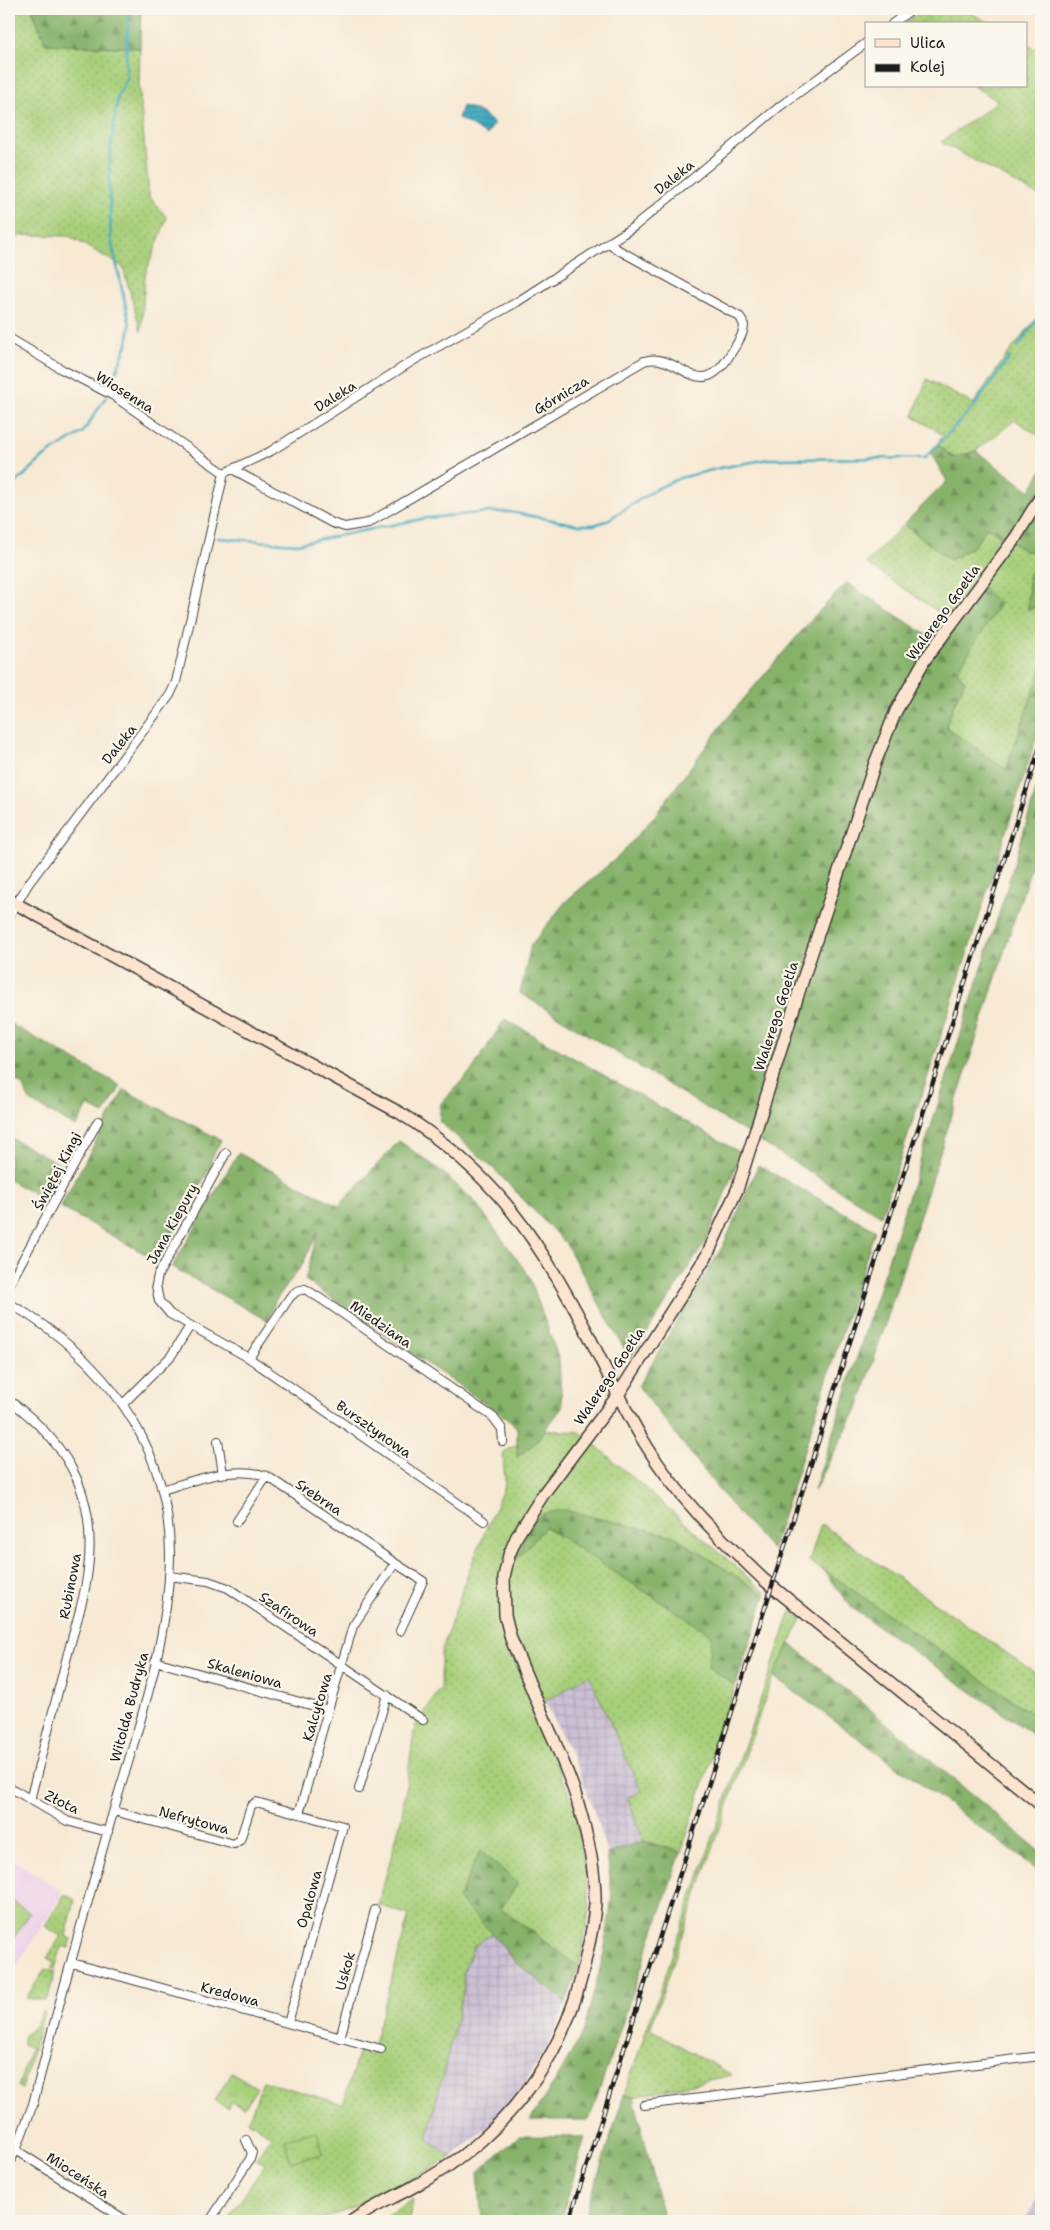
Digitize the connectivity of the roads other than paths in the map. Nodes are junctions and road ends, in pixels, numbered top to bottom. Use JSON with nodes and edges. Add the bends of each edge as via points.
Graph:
{"nodes":[{"id":1,"x":912,"y":9,"type":"edge"},
{"id":2,"x":895,"y":22,"type":"edge"},
{"id":3,"x":865,"y":44,"type":"edge"},
{"id":4,"x":610,"y":242,"type":"junction"},
{"id":5,"x":9,"y":338,"type":"edge"},
{"id":6,"x":232,"y":470,"type":"junction"},
{"id":7,"x":224,"y":473,"type":"junction"},
{"id":8,"x":1041,"y":496,"type":"edge"},
{"id":9,"x":13,"y":902,"type":"edge"},
{"id":10,"x":9,"y":916,"type":"edge"},
{"id":11,"x":98,"y":1121,"type":"dead end"},
{"id":12,"x":226,"y":1153,"type":"dead end"},
{"id":13,"x":9,"y":1285,"type":"edge"},
{"id":14,"x":9,"y":1303,"type":"edge"},
{"id":15,"x":190,"y":1326,"type":"junction"},
{"id":16,"x":249,"y":1358,"type":"junction"},
{"id":17,"x":618,"y":1395,"type":"junction"},
{"id":18,"x":9,"y":1400,"type":"edge"},
{"id":19,"x":124,"y":1404,"type":"junction"},
{"id":20,"x":218,"y":1441,"type":"dead end"},
{"id":21,"x":503,"y":1442,"type":"dead end"},
{"id":22,"x":223,"y":1474,"type":"junction"},
{"id":23,"x":267,"y":1476,"type":"junction"},
{"id":24,"x":162,"y":1490,"type":"junction"},
{"id":25,"x":484,"y":1520,"type":"dead end"},
{"id":26,"x":237,"y":1521,"type":"dead end"},
{"id":27,"x":395,"y":1563,"type":"junction"},
{"id":28,"x":169,"y":1576,"type":"junction"},
{"id":29,"x":400,"y":1631,"type":"dead end"},
{"id":30,"x":155,"y":1661,"type":"junction"},
{"id":31,"x":342,"y":1666,"type":"junction"},
{"id":32,"x":387,"y":1695,"type":"junction"},
{"id":33,"x":328,"y":1710,"type":"junction"},
{"id":34,"x":423,"y":1720,"type":"dead end"},
{"id":35,"x":9,"y":1787,"type":"edge"},
{"id":36,"x":360,"y":1789,"type":"dead end"},
{"id":37,"x":30,"y":1800,"type":"junction"},
{"id":38,"x":1041,"y":1805,"type":"edge"},
{"id":39,"x":114,"y":1811,"type":"junction"},
{"id":40,"x":300,"y":1814,"type":"junction"},
{"id":41,"x":108,"y":1832,"type":"junction"},
{"id":42,"x":374,"y":1910,"type":"dead end"},
{"id":43,"x":72,"y":1963,"type":"junction"},
{"id":44,"x":288,"y":2023,"type":"junction"},
{"id":45,"x":340,"y":2038,"type":"junction"},
{"id":46,"x":381,"y":2049,"type":"dead end"},
{"id":47,"x":1041,"y":2056,"type":"edge"},
{"id":48,"x":644,"y":2105,"type":"dead end"},
{"id":49,"x":246,"y":2140,"type":"dead end"},
{"id":50,"x":16,"y":2150,"type":"junction"},
{"id":51,"x":9,"y":2164,"type":"edge"},
{"id":52,"x":127,"y":2221,"type":"edge"},
{"id":53,"x":210,"y":2221,"type":"edge"},
{"id":54,"x":352,"y":2221,"type":"edge"}],
"edges":[{"from":1,"to":2,"type":"street"},
{"from":3,"to":4,"type":"street","name":"Daleka","via":[[779,107],[635,226]]},
{"from":4,"to":6,"type":"street","name":"Daleka","via":[[271,451]]},
{"from":4,"to":6,"type":"street","name":"Górnicza","via":[[615,248],[740,317],[744,329],[717,372],[696,377],[656,358],[644,361],[368,523],[356,526],[345,527],[324,520]]},
{"from":5,"to":7,"type":"street","name":"Wiosenna","via":[[112,396]]},
{"from":6,"to":7,"type":"street","name":"Daleka"},
{"from":7,"to":9,"type":"street","name":"Daleka","via":[[176,682],[170,695]]},
{"from":8,"to":17,"type":"street","name":"Walerego Goetla","via":[[1016,537],[924,661],[896,711],[853,828],[737,1190],[706,1255]]},
{"from":9,"to":10,"type":"street","name":"Daleka"},
{"from":9,"to":17,"type":"street","via":[[400,1114],[463,1159],[493,1188],[543,1252]]},
{"from":11,"to":13,"type":"street","name":"Świętej Kingi"},
{"from":12,"to":15,"type":"street","name":"Jana Kiepury","via":[[158,1275],[156,1285],[163,1308]]},
{"from":14,"to":19,"type":"street","name":"Witolda Budryka","via":[[70,1345]]},
{"from":15,"to":16,"type":"street","name":"Jana Kiepury"},
{"from":15,"to":19,"type":"street","via":[[171,1356]]},
{"from":16,"to":21,"type":"street","name":"Miedziana","via":[[286,1302],[297,1291],[305,1289],[493,1417],[502,1429]]},
{"from":16,"to":25,"type":"street","name":"Bursztynowa"},
{"from":17,"to":38,"type":"street","via":[[667,1477],[721,1539],[763,1579]]},
{"from":17,"to":54,"type":"street","name":"Walerego Goetla","via":[[527,1517],[504,1577],[505,1615],[511,1639],[577,1798],[590,1855],[595,1904],[579,1992],[545,2067],[506,2118],[456,2161],[410,2189],[366,2210]]},
{"from":18,"to":37,"type":"street","name":"Rubinowa","via":[[47,1433],[66,1458],[86,1502],[91,1542],[86,1584]]},
{"from":19,"to":24,"type":"street","name":"Witolda Budryka","via":[[149,1452]]},
{"from":20,"to":22,"type":"street"},
{"from":22,"to":23,"type":"street","name":"Srebrna","via":[[242,1471]]},
{"from":22,"to":24,"type":"street","name":"Srebrna"},
{"from":23,"to":26,"type":"street"},
{"from":23,"to":27,"type":"street","name":"Srebrna"},
{"from":24,"to":28,"type":"street","name":"Witolda Budryka","via":[[169,1531]]},
{"from":27,"to":29,"type":"street","name":"Srebrna","via":[[423,1581]]},
{"from":27,"to":31,"type":"street","name":"Kalcytowa","via":[[352,1631]]},
{"from":28,"to":30,"type":"street","name":"Witolda Budryka"},
{"from":28,"to":31,"type":"street","name":"Szafirowa","via":[[208,1581],[228,1588]]},
{"from":30,"to":33,"type":"street","name":"Skaleniowa"},
{"from":30,"to":39,"type":"street","name":"Witolda Budryka"},
{"from":31,"to":32,"type":"street","name":"Szafirowa"},
{"from":31,"to":33,"type":"street","name":"Kalcytowa"},
{"from":32,"to":34,"type":"street","name":"Szafirowa"},
{"from":32,"to":36,"type":"street"},
{"from":33,"to":40,"type":"street","name":"Kalcytowa"},
{"from":35,"to":37,"type":"street","name":"Złota"},
{"from":37,"to":41,"type":"street","name":"Złota","via":[[67,1820]]},
{"from":39,"to":40,"type":"street","name":"Nefrytowa","via":[[234,1844],[240,1840],[253,1803]]},
{"from":39,"to":41,"type":"street","name":"Witolda Budryka"},
{"from":40,"to":44,"type":"street","name":"Opalowa","via":[[343,1826]]},
{"from":41,"to":43,"type":"street","name":"Witolda Budryka"},
{"from":42,"to":45,"type":"street","name":"Uskok"},
{"from":43,"to":44,"type":"street","name":"Kredowa"},
{"from":43,"to":50,"type":"street","name":"Witolda Budryka","via":[[34,2104]]},
{"from":44,"to":45,"type":"street","name":"Kredowa"},
{"from":45,"to":46,"type":"street","name":"Kredowa"},
{"from":47,"to":48,"type":"street"},
{"from":49,"to":53,"type":"street","via":[[252,2153],[250,2159]]},
{"from":50,"to":51,"type":"street","name":"Witolda Budryka"},
{"from":50,"to":52,"type":"street","name":"Mioceńska"}]}
